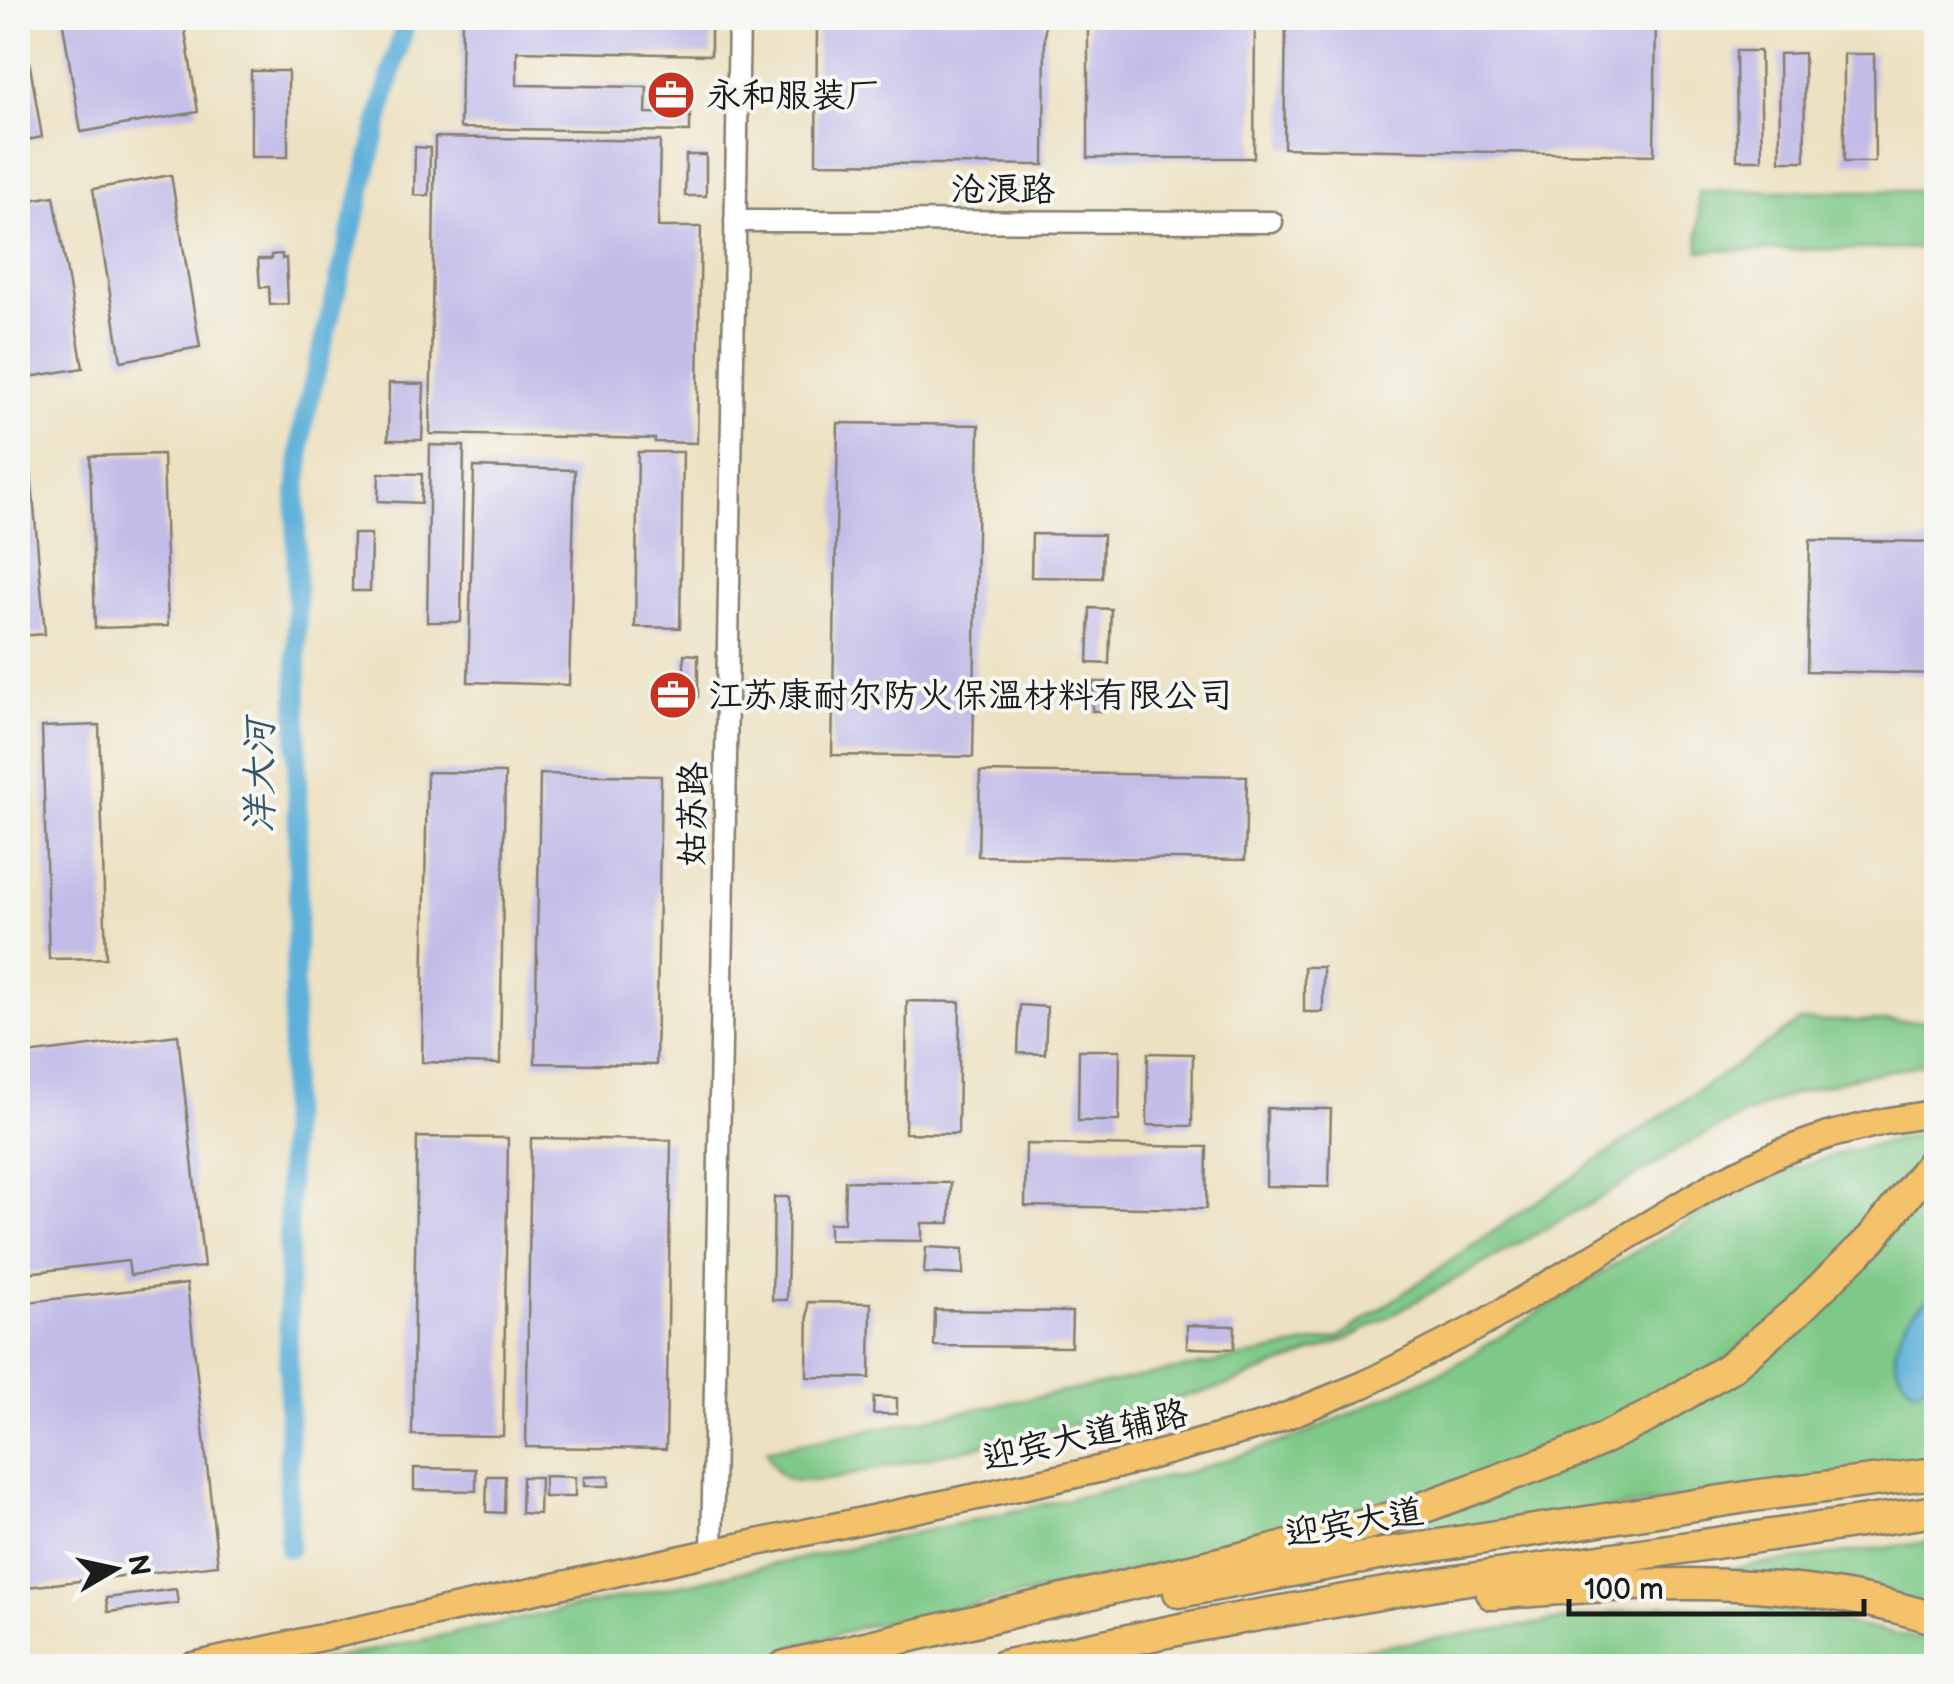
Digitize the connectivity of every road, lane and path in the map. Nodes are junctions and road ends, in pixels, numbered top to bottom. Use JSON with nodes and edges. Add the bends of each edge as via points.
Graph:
{"nodes":[{"id":1,"x":739,"y":18,"type":"edge"},
{"id":2,"x":735,"y":220,"type":"junction"},
{"id":3,"x":1272,"y":222,"type":"dead end"},
{"id":4,"x":1936,"y":1113,"type":"edge"},
{"id":5,"x":1936,"y":1158,"type":"edge"},
{"id":6,"x":1936,"y":1473,"type":"edge"},
{"id":7,"x":1936,"y":1512,"type":"edge"},
{"id":8,"x":712,"y":1552,"type":"junction"},
{"id":9,"x":1936,"y":1619,"type":"edge"},
{"id":10,"x":1196,"y":1626,"type":"junction"},
{"id":11,"x":192,"y":1666,"type":"edge"},
{"id":12,"x":787,"y":1666,"type":"edge"},
{"id":13,"x":1003,"y":1666,"type":"edge"}],
"edges":[{"from":1,"to":2,"type":"street","name":"姑苏路"},
{"from":2,"to":3,"type":"street","name":"沧浪路"},
{"from":2,"to":8,"type":"street","name":"姑苏路"},
{"from":4,"to":8,"type":"main road","name":"迎宾大道辅路","via":[[1781,1152],[1717,1183],[1477,1327],[1365,1384],[1266,1424],[1099,1469]]},
{"from":5,"to":12,"type":"highway","via":[[1872,1238],[1729,1368],[1582,1449],[1411,1512],[1270,1551]]},
{"from":6,"to":12,"type":"highway","name":"迎宾大道","via":[[1394,1552]]},
{"from":7,"to":10,"type":"highway","via":[[1442,1583]]},
{"from":8,"to":11,"type":"main road","name":"迎宾大道辅路"},
{"from":9,"to":10,"type":"highway","via":[[1816,1591],[1650,1583]]},
{"from":10,"to":13,"type":"highway"}]}
